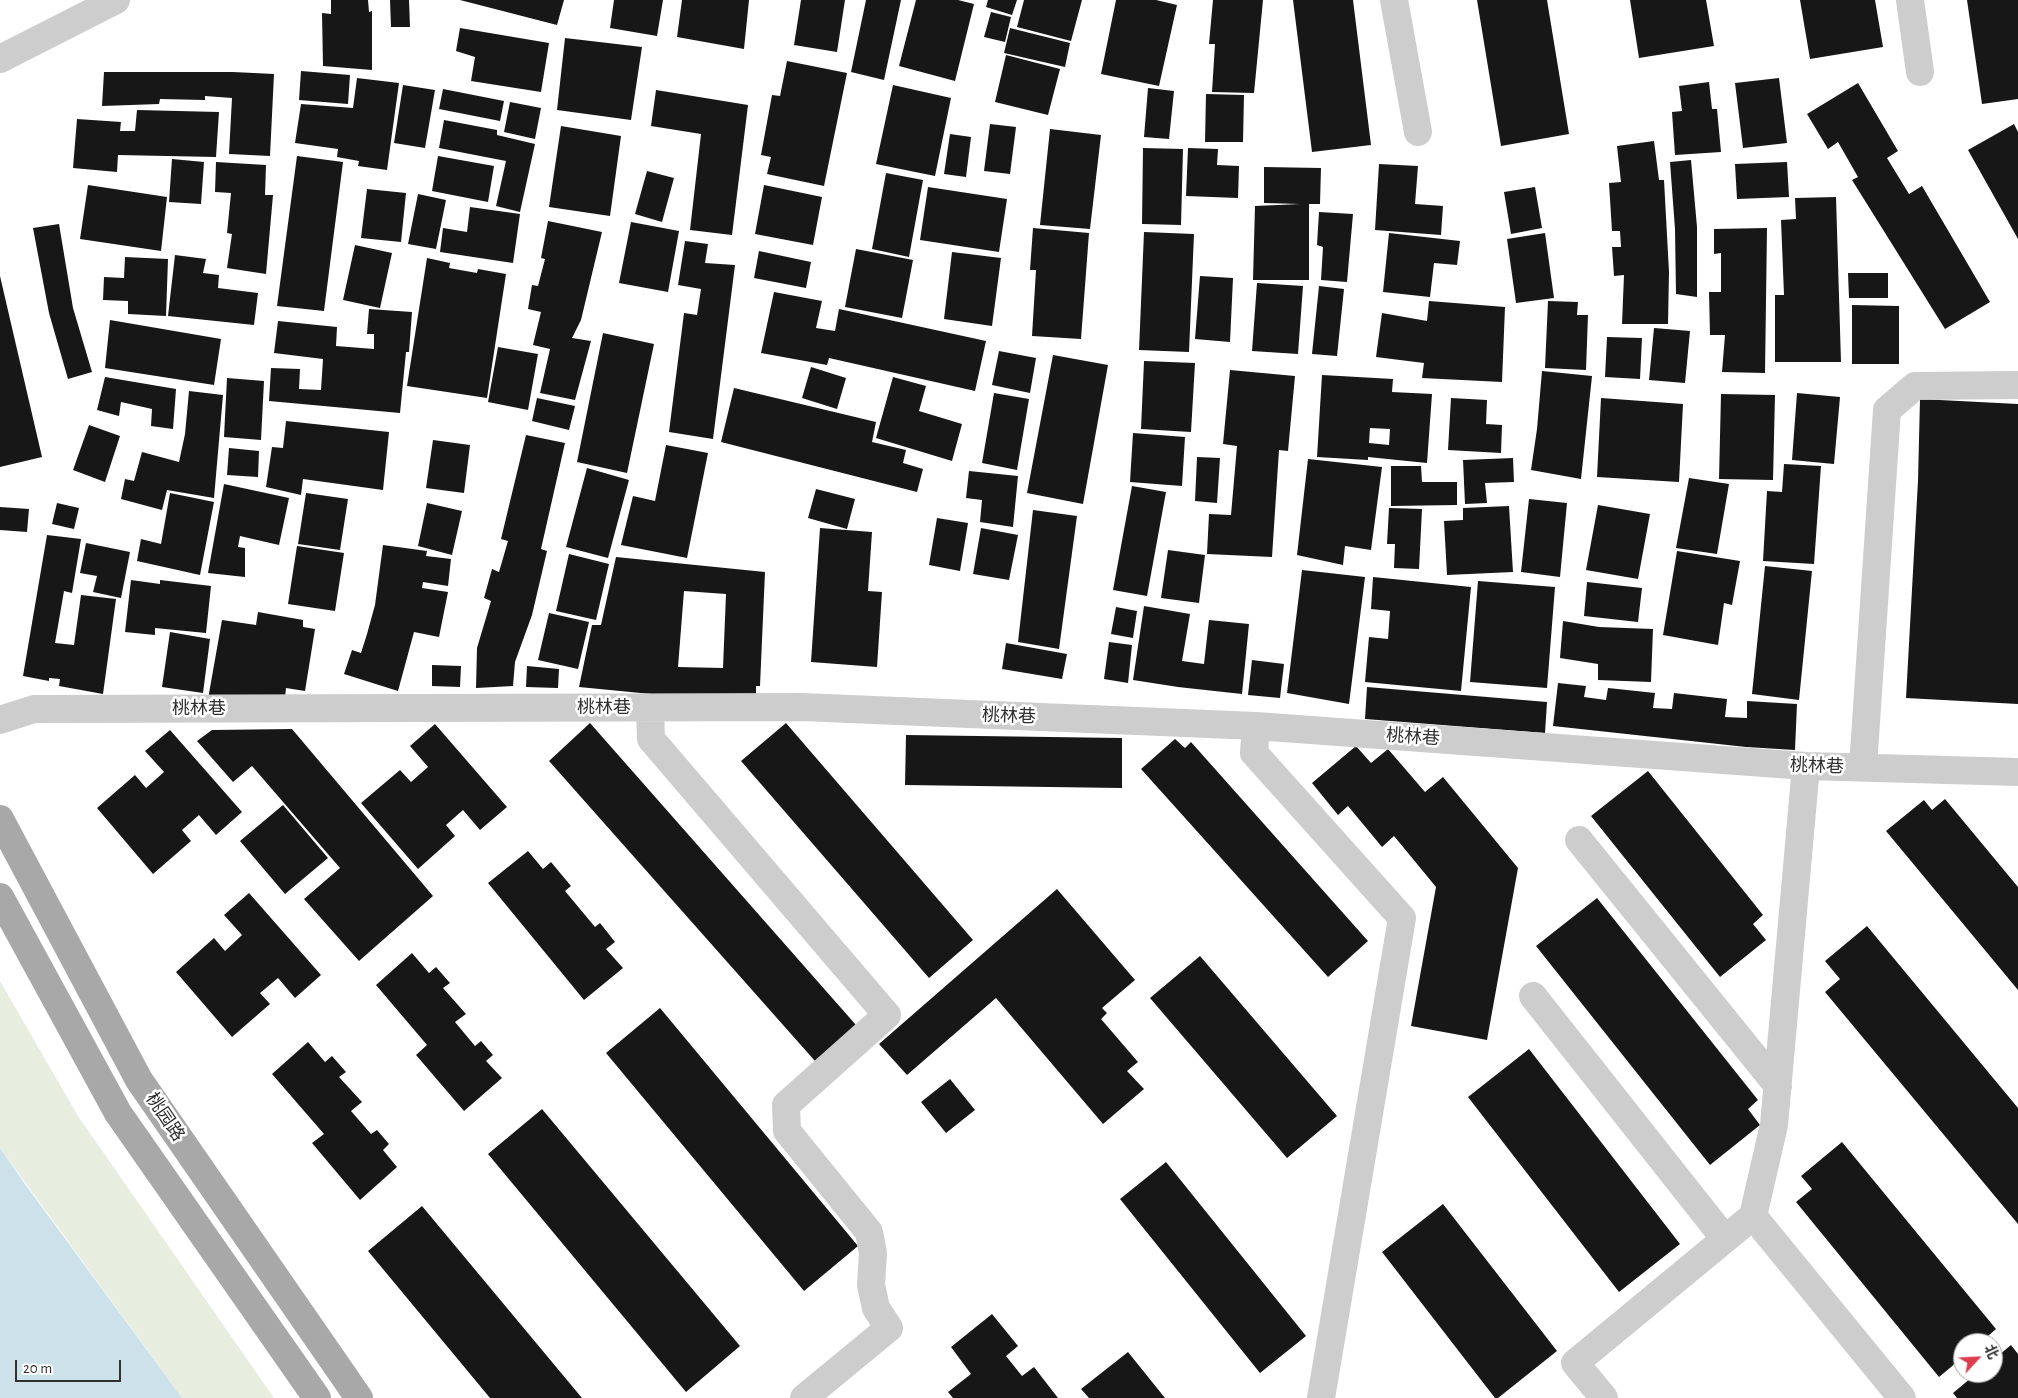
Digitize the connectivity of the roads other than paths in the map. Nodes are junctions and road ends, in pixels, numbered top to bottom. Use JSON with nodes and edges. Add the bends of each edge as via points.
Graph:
{"nodes":[{"id":1,"x":116,"y":0,"type":"edge"},
{"id":2,"x":1394,"y":0,"type":"edge"},
{"id":3,"x":1910,"y":0,"type":"edge"},
{"id":4,"x":0,"y":59,"type":"edge"},
{"id":5,"x":1920,"y":72,"type":"dead end"},
{"id":6,"x":1418,"y":132,"type":"dead end"},
{"id":7,"x":2018,"y":385,"type":"edge"},
{"id":8,"x":650,"y":708,"type":"junction"},
{"id":9,"x":0,"y":720,"type":"edge"},
{"id":10,"x":1256,"y":726,"type":"junction"},
{"id":11,"x":1806,"y":766,"type":"junction"},
{"id":12,"x":1863,"y":767,"type":"junction"},
{"id":13,"x":2018,"y":772,"type":"edge"},
{"id":14,"x":0,"y":819,"type":"edge"},
{"id":15,"x":1579,"y":840,"type":"dead end"},
{"id":16,"x":0,"y":897,"type":"edge"},
{"id":17,"x":1533,"y":996,"type":"dead end"},
{"id":18,"x":1778,"y":1086,"type":"junction"},
{"id":19,"x":1753,"y":1216,"type":"junction"},
{"id":20,"x":1725,"y":1239,"type":"junction"},
{"id":21,"x":317,"y":1398,"type":"edge"},
{"id":22,"x":359,"y":1398,"type":"edge"},
{"id":23,"x":804,"y":1398,"type":"edge"},
{"id":24,"x":1321,"y":1398,"type":"edge"},
{"id":25,"x":1604,"y":1398,"type":"edge"},
{"id":26,"x":1902,"y":1398,"type":"edge"}],
"edges":[{"from":1,"to":4,"type":"street"},
{"from":2,"to":6,"type":"street"},
{"from":3,"to":5,"type":"street"},
{"from":7,"to":12,"type":"street","via":[[1915,386],[1887,410]]},
{"from":8,"to":9,"type":"street","name":"桃林巷","via":[[34,709]]},
{"from":8,"to":10,"type":"street","name":"桃林巷","via":[[802,707]]},
{"from":8,"to":23,"type":"street","via":[[651,739],[887,1015],[786,1105],[787,1131],[869,1232],[873,1254],[871,1285],[876,1308],[890,1328]]},
{"from":10,"to":11,"type":"street","name":"桃林巷"},
{"from":10,"to":24,"type":"street","via":[[1254,753],[1402,918]]},
{"from":11,"to":12,"type":"street","name":"桃林巷"},
{"from":11,"to":18,"type":"street"},
{"from":12,"to":13,"type":"street","name":"桃林巷"},
{"from":14,"to":22,"type":"main road","name":"桃园路","via":[[140,1080]]},
{"from":15,"to":18,"type":"street"},
{"from":16,"to":21,"type":"main road","via":[[118,1113]]},
{"from":17,"to":20,"type":"street"},
{"from":18,"to":19,"type":"street","via":[[1774,1125]]},
{"from":19,"to":20,"type":"street"},
{"from":19,"to":26,"type":"street"},
{"from":20,"to":25,"type":"street","via":[[1575,1363]]}]}
